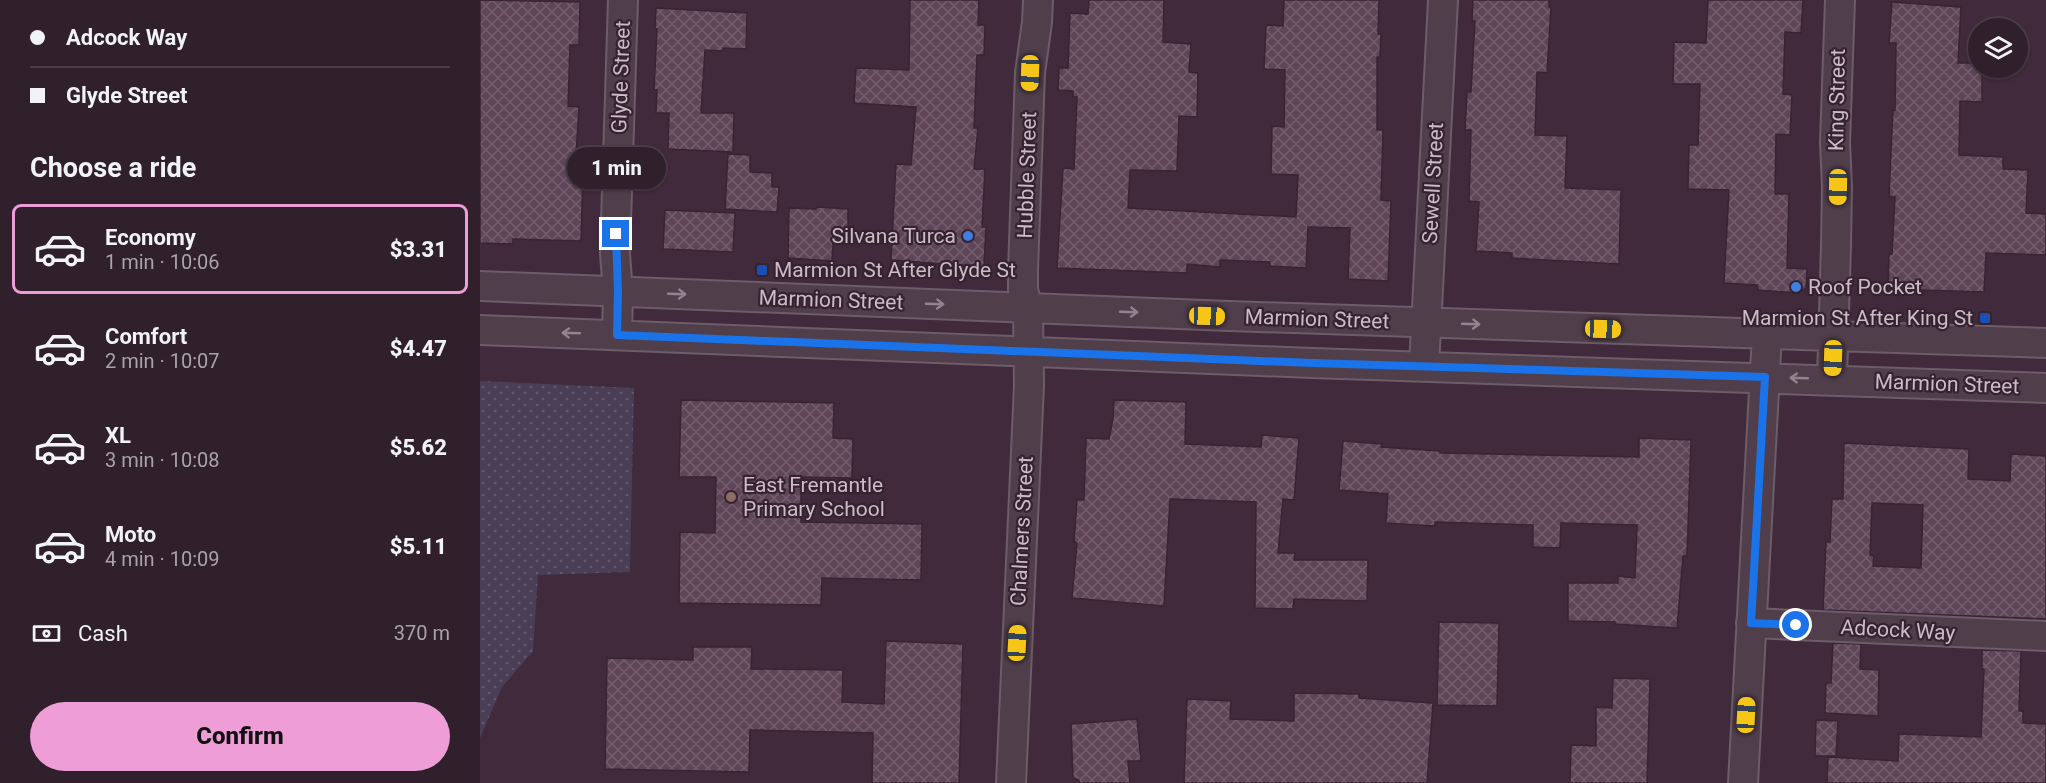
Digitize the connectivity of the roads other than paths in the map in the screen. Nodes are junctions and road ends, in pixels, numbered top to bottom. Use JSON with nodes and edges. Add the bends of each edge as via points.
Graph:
{"nodes":[{"id":1,"x":623,"y":0,"type":"edge"},
{"id":2,"x":1038,"y":0,"type":"edge"},
{"id":3,"x":1443,"y":0,"type":"edge"},
{"id":4,"x":1840,"y":0,"type":"edge"},
{"id":5,"x":480,"y":286,"type":"edge"},
{"id":6,"x":618,"y":292,"type":"junction"},
{"id":7,"x":1028,"y":308,"type":"junction"},
{"id":8,"x":1425,"y":322,"type":"junction"},
{"id":9,"x":480,"y":330,"type":"edge"},
{"id":10,"x":1767,"y":334,"type":"junction"},
{"id":11,"x":617,"y":335,"type":"junction"},
{"id":12,"x":1833,"y":336,"type":"junction"},
{"id":13,"x":2046,"y":343,"type":"edge"},
{"id":14,"x":1028,"y":350,"type":"junction"},
{"id":15,"x":1424,"y":366,"type":"junction"},
{"id":16,"x":1765,"y":377,"type":"junction"},
{"id":17,"x":1832,"y":379,"type":"junction"},
{"id":18,"x":2046,"y":388,"type":"edge"},
{"id":19,"x":1751,"y":623,"type":"junction"},
{"id":20,"x":2046,"y":636,"type":"edge"},
{"id":21,"x":1011,"y":783,"type":"edge"},
{"id":22,"x":1743,"y":783,"type":"edge"}],
"edges":[{"from":1,"to":6,"type":"street","name":"Glyde Street","via":[[615,254]]},
{"from":2,"to":7,"type":"street","name":"Hubble Street","via":[[1030,73],[1023,270]]},
{"from":3,"to":8,"type":"street","name":"Sewell Street"},
{"from":4,"to":12,"type":"street","name":"King Street"},
{"from":5,"to":6,"type":"street","name":"Marmion Street"},
{"from":6,"to":7,"type":"street","name":"Marmion Street","one_way":true},
{"from":6,"to":11,"type":"street","name":"Glyde Street"},
{"from":7,"to":8,"type":"street","name":"Marmion Street","one_way":true},
{"from":7,"to":14,"type":"street","name":"Hubble Street"},
{"from":8,"to":10,"type":"street","name":"Marmion Street","one_way":true},
{"from":8,"to":15,"type":"street","name":"Sewell Street"},
{"from":11,"to":9,"type":"street","name":"Marmion Street","one_way":true},
{"from":10,"to":12,"type":"street","name":"Marmion Street"},
{"from":10,"to":16,"type":"street"},
{"from":11,"to":14,"type":"street","name":"Marmion Street"},
{"from":12,"to":13,"type":"street","name":"Marmion Street"},
{"from":12,"to":17,"type":"street","name":"King Street"},
{"from":14,"to":15,"type":"street","name":"Marmion Street"},
{"from":14,"to":21,"type":"street","name":"Chalmers Street"},
{"from":15,"to":16,"type":"street","name":"Marmion Street"},
{"from":17,"to":16,"type":"street","name":"Marmion Street","one_way":true},
{"from":16,"to":19,"type":"street"},
{"from":17,"to":18,"type":"street","name":"Marmion Street"},
{"from":19,"to":20,"type":"street","name":"Adcock Way"},
{"from":19,"to":22,"type":"street"}]}
